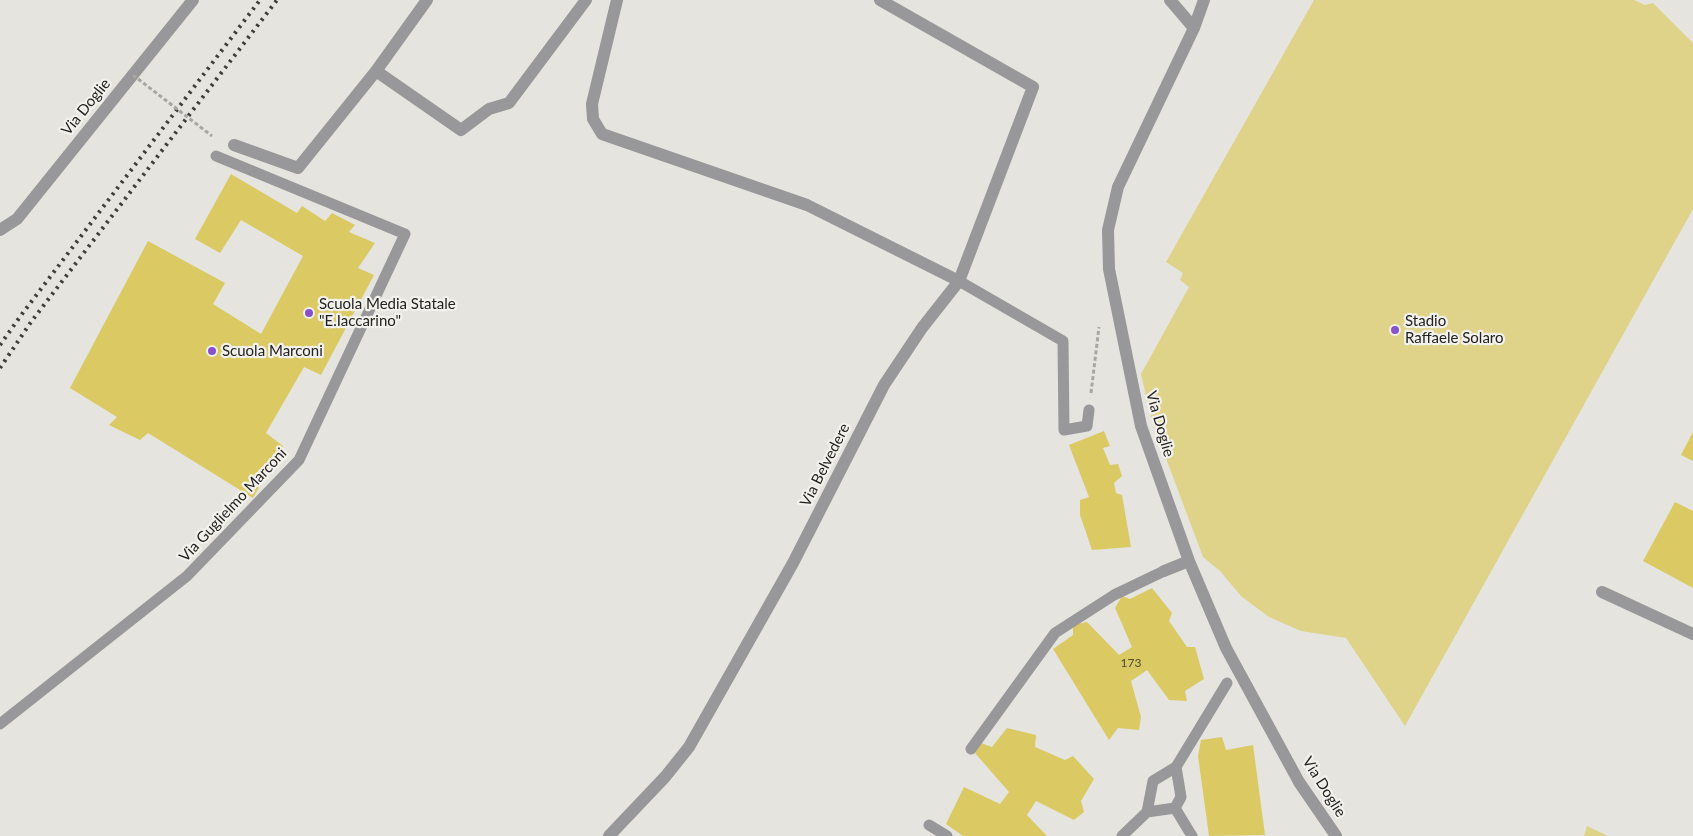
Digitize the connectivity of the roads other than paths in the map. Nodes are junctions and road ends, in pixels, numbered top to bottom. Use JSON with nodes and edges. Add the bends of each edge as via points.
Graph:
{"nodes":[{"id":1,"x":192,"y":0,"type":"edge"},
{"id":2,"x":428,"y":0,"type":"edge"},
{"id":3,"x":586,"y":0,"type":"edge"},
{"id":4,"x":618,"y":0,"type":"edge"},
{"id":5,"x":880,"y":0,"type":"edge"},
{"id":6,"x":1170,"y":0,"type":"edge"},
{"id":7,"x":1204,"y":0,"type":"edge"},
{"id":8,"x":1194,"y":28,"type":"junction"},
{"id":9,"x":376,"y":71,"type":"junction"},
{"id":10,"x":234,"y":145,"type":"dead end"},
{"id":11,"x":216,"y":156,"type":"dead end"},
{"id":12,"x":0,"y":230,"type":"edge"},
{"id":13,"x":959,"y":281,"type":"junction"},
{"id":14,"x":1089,"y":410,"type":"road end"},
{"id":15,"x":1189,"y":561,"type":"junction"},
{"id":16,"x":1164,"y":571,"type":"joint"},
{"id":17,"x":1602,"y":592,"type":"dead end"},
{"id":18,"x":1693,"y":634,"type":"edge"},
{"id":19,"x":1227,"y":683,"type":"dead end"},
{"id":20,"x":0,"y":724,"type":"edge"},
{"id":21,"x":971,"y":749,"type":"dead end"},
{"id":22,"x":1176,"y":767,"type":"junction"},
{"id":23,"x":1175,"y":808,"type":"junction"},
{"id":24,"x":1147,"y":812,"type":"junction"},
{"id":25,"x":929,"y":825,"type":"dead end"},
{"id":26,"x":609,"y":836,"type":"edge"},
{"id":27,"x":947,"y":836,"type":"edge"},
{"id":28,"x":1122,"y":836,"type":"edge"},
{"id":29,"x":1192,"y":836,"type":"edge"},
{"id":30,"x":1336,"y":836,"type":"edge"}],
"edges":[{"from":1,"to":12,"type":"street","name":"Via Doglie","via":[[16,219]]},
{"from":2,"to":9,"type":"street"},
{"from":3,"to":9,"type":"street","via":[[509,103],[489,109],[461,130]]},
{"from":4,"to":13,"type":"street","via":[[592,104],[593,119],[602,134],[807,206]]},
{"from":5,"to":13,"type":"street","name":"Via Belvedere","via":[[1033,87]]},
{"from":6,"to":8,"type":"street"},
{"from":7,"to":8,"type":"street","name":"Via Doglie"},
{"from":8,"to":15,"type":"street","name":"Via Doglie","via":[[1118,187],[1108,230],[1108,269],[1141,426]]},
{"from":9,"to":10,"type":"street","via":[[298,168]]},
{"from":11,"to":20,"type":"lane","name":"Via Guglielmo Marconi","via":[[406,234],[298,460],[187,576]]},
{"from":13,"to":14,"type":"lane","via":[[1063,341],[1064,430],[1086,426]]},
{"from":13,"to":26,"type":"street","name":"Via Belvedere","via":[[922,328],[884,385],[793,563],[689,747]]},
{"from":15,"to":16,"type":"street"},
{"from":15,"to":30,"type":"street","name":"Via Doglie","via":[[1226,648],[1299,782]]},
{"from":16,"to":21,"type":"lane","via":[[1114,595],[1055,633]]},
{"from":17,"to":18,"type":"street"},
{"from":19,"to":22,"type":"lane"},
{"from":22,"to":23,"type":"lane","via":[[1182,797]]},
{"from":22,"to":24,"type":"lane","via":[[1153,781]]},
{"from":23,"to":24,"type":"lane"},
{"from":23,"to":29,"type":"lane"},
{"from":24,"to":28,"type":"lane"},
{"from":25,"to":27,"type":"lane"}]}
